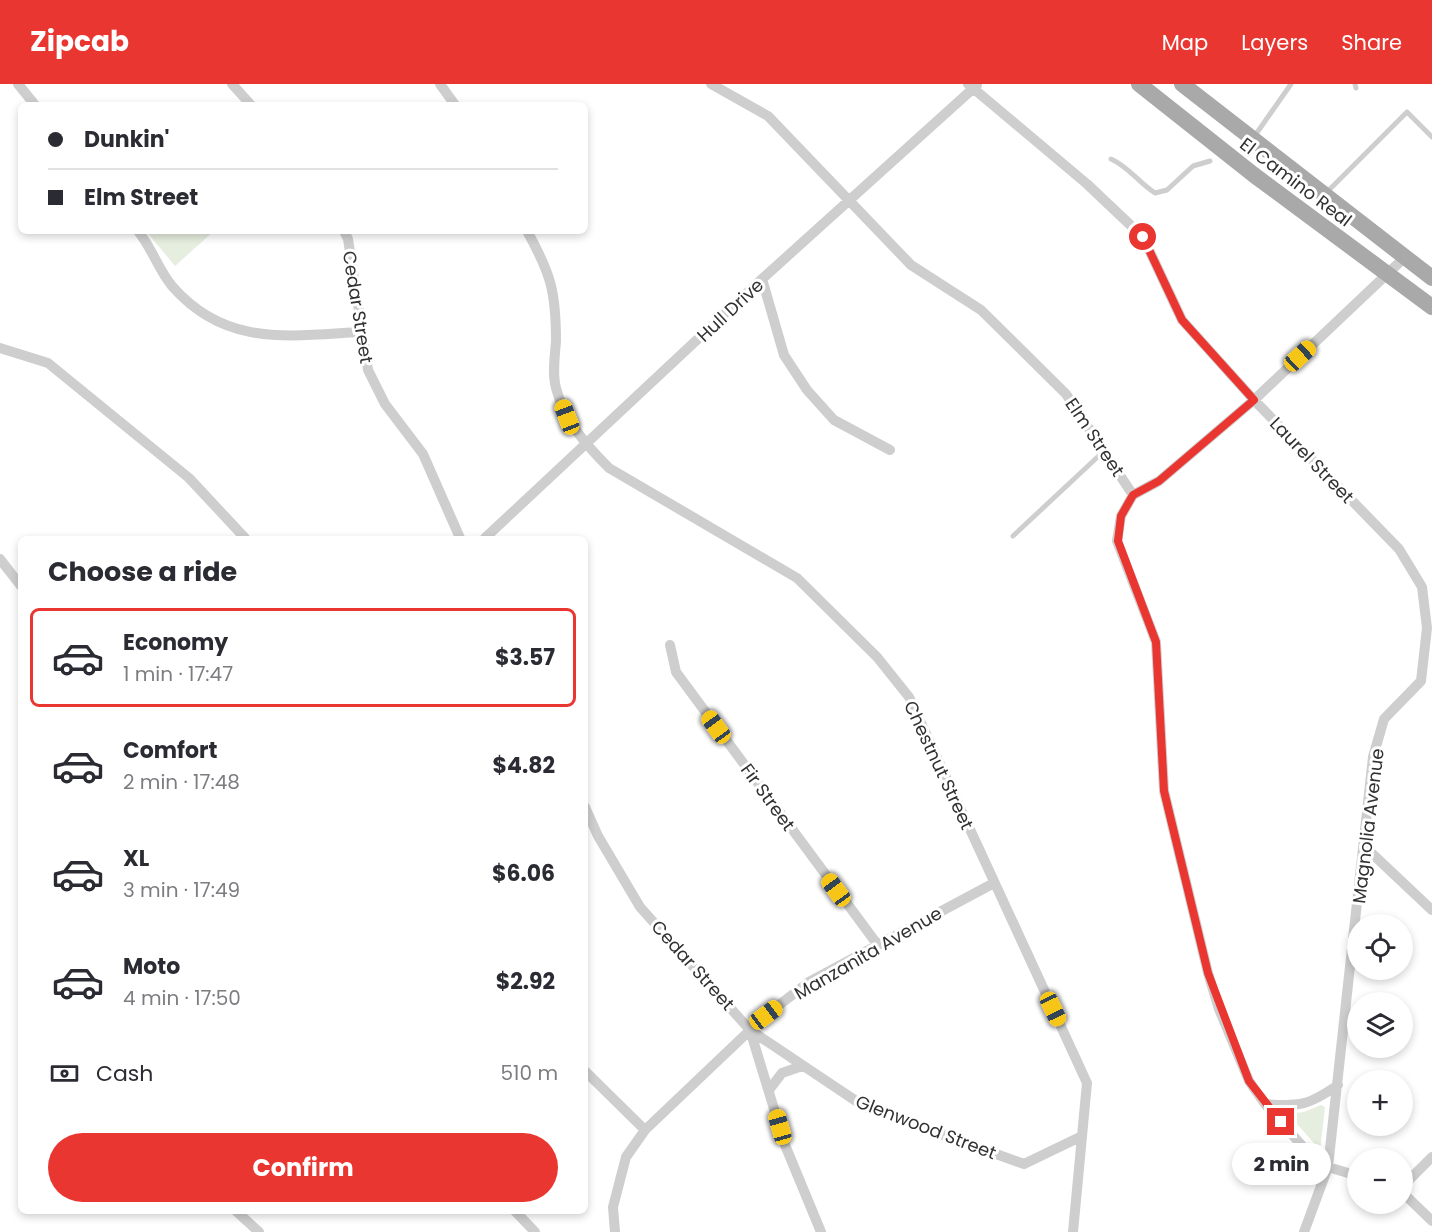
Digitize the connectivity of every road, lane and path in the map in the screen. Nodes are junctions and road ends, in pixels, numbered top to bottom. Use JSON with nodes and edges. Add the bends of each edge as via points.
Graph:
{"nodes":[{"id":1,"x":18,"y":84,"type":"edge"},
{"id":2,"x":232,"y":84,"type":"edge"},
{"id":3,"x":440,"y":84,"type":"edge"},
{"id":4,"x":711,"y":84,"type":"edge"},
{"id":5,"x":1139,"y":84,"type":"edge"},
{"id":6,"x":1182,"y":84,"type":"edge"},
{"id":7,"x":1291,"y":84,"type":"edge"},
{"id":8,"x":973,"y":86,"type":"edge"},
{"id":9,"x":33,"y":102,"type":"edge"},
{"id":10,"x":248,"y":102,"type":"edge"},
{"id":11,"x":453,"y":102,"type":"edge"},
{"id":12,"x":1432,"y":137,"type":"edge"},
{"id":13,"x":1253,"y":140,"type":"junction"},
{"id":14,"x":1111,"y":159,"type":"dead end"},
{"id":15,"x":1210,"y":161,"type":"dead end"},
{"id":16,"x":1323,"y":195,"type":"junction"},
{"id":17,"x":848,"y":201,"type":"junction"},
{"id":18,"x":140,"y":234,"type":"edge"},
{"id":19,"x":346,"y":234,"type":"edge"},
{"id":20,"x":529,"y":234,"type":"edge"},
{"id":21,"x":1405,"y":257,"type":"junction"},
{"id":22,"x":1388,"y":275,"type":"junction"},
{"id":23,"x":1432,"y":278,"type":"edge"},
{"id":24,"x":762,"y":279,"type":"junction"},
{"id":25,"x":1432,"y":307,"type":"edge"},
{"id":26,"x":360,"y":332,"type":"junction"},
{"id":27,"x":0,"y":348,"type":"edge"},
{"id":28,"x":1254,"y":400,"type":"junction"},
{"id":29,"x":586,"y":445,"type":"junction"},
{"id":30,"x":890,"y":450,"type":"dead end"},
{"id":31,"x":1105,"y":450,"type":"junction"},
{"id":32,"x":1133,"y":495,"type":"junction"},
{"id":33,"x":243,"y":536,"type":"edge"},
{"id":34,"x":459,"y":536,"type":"edge"},
{"id":35,"x":487,"y":536,"type":"edge"},
{"id":36,"x":1012,"y":536,"type":"dead end"},
{"id":37,"x":0,"y":559,"type":"edge"},
{"id":38,"x":18,"y":582,"type":"edge"},
{"id":39,"x":670,"y":645,"type":"dead end"},
{"id":40,"x":1426,"y":681,"type":"edge"},
{"id":41,"x":588,"y":814,"type":"edge"},
{"id":42,"x":1364,"y":846,"type":"junction"},
{"id":43,"x":994,"y":883,"type":"junction"},
{"id":44,"x":1432,"y":910,"type":"edge"},
{"id":45,"x":877,"y":944,"type":"junction"},
{"id":46,"x":750,"y":1030,"type":"junction"},
{"id":47,"x":802,"y":1066,"type":"junction"},
{"id":48,"x":588,"y":1074,"type":"edge"},
{"id":49,"x":1338,"y":1085,"type":"junction"},
{"id":50,"x":769,"y":1090,"type":"junction"},
{"id":51,"x":1265,"y":1104,"type":"junction"},
{"id":52,"x":645,"y":1130,"type":"junction"},
{"id":53,"x":1080,"y":1137,"type":"junction"},
{"id":54,"x":1432,"y":1156,"type":"edge"},
{"id":55,"x":1328,"y":1167,"type":"junction"},
{"id":56,"x":1347,"y":1173,"type":"edge"},
{"id":57,"x":1413,"y":1176,"type":"edge"},
{"id":58,"x":1413,"y":1203,"type":"edge"},
{"id":59,"x":240,"y":1214,"type":"edge"},
{"id":60,"x":518,"y":1214,"type":"edge"},
{"id":61,"x":247,"y":1220,"type":"junction"},
{"id":62,"x":1432,"y":1221,"type":"edge"},
{"id":63,"x":248,"y":1232,"type":"edge"},
{"id":64,"x":259,"y":1232,"type":"edge"},
{"id":65,"x":535,"y":1232,"type":"edge"},
{"id":66,"x":615,"y":1232,"type":"edge"},
{"id":67,"x":821,"y":1232,"type":"edge"},
{"id":68,"x":1073,"y":1232,"type":"edge"},
{"id":69,"x":1304,"y":1232,"type":"edge"}],
"edges":[{"from":1,"to":9,"type":"street"},
{"from":2,"to":10,"type":"street"},
{"from":3,"to":11,"type":"street"},
{"from":4,"to":17,"type":"street","name":"Elm Street","via":[[768,116]]},
{"from":5,"to":22,"type":"main road","name":"El Camino Real"},
{"from":6,"to":13,"type":"main road","name":"El Camino Real"},
{"from":7,"to":13,"type":"lane"},
{"from":8,"to":17,"type":"street","name":"Hull Drive"},
{"from":8,"to":28,"type":"street","name":"Laurel Street","via":[[1143,237],[1182,320]]},
{"from":12,"to":16,"type":"lane","via":[[1407,112]]},
{"from":13,"to":16,"type":"main road","name":"El Camino Real"},
{"from":14,"to":15,"type":"lane","via":[[1126,166],[1155,193],[1167,190],[1192,166]]},
{"from":16,"to":21,"type":"main road","name":"El Camino Real"},
{"from":17,"to":24,"type":"street","name":"Hull Drive"},
{"from":17,"to":31,"type":"street","name":"Elm Street","via":[[911,265],[981,310],[1066,394]]},
{"from":18,"to":26,"type":"street","via":[[171,285],[213,321],[242,331],[282,336]]},
{"from":19,"to":26,"type":"street","name":"Cedar Street"},
{"from":20,"to":29,"type":"street","name":"Chestnut Street","via":[[555,294],[555,386],[567,417]]},
{"from":21,"to":22,"type":"street"},
{"from":21,"to":23,"type":"main road","name":"El Camino Real"},
{"from":22,"to":25,"type":"main road","name":"El Camino Real"},
{"from":22,"to":28,"type":"street"},
{"from":24,"to":29,"type":"street","name":"Hull Drive"},
{"from":24,"to":30,"type":"street","via":[[784,355],[807,390],[834,420]]},
{"from":26,"to":34,"type":"street","name":"Cedar Street","via":[[368,370],[385,404],[423,454]]},
{"from":27,"to":33,"type":"street","via":[[48,363],[189,478]]},
{"from":28,"to":32,"type":"street","via":[[1159,481]]},
{"from":28,"to":40,"type":"street","name":"Laurel Street","via":[[1399,549],[1422,587],[1427,628]]},
{"from":29,"to":35,"type":"street","name":"Hull Drive"},
{"from":29,"to":43,"type":"street","name":"Chestnut Street","via":[[609,468],[797,579],[877,657],[909,698]]},
{"from":31,"to":32,"type":"street","name":"Elm Street"},
{"from":31,"to":36,"type":"lane"},
{"from":32,"to":51,"type":"street","name":"Elm Street","via":[[1121,516],[1118,541],[1156,642],[1164,791],[1219,1009],[1249,1081]]},
{"from":37,"to":38,"type":"street"},
{"from":39,"to":45,"type":"street","name":"Fir Street","via":[[676,672]]},
{"from":40,"to":42,"type":"street","name":"Magnolia Avenue","via":[[1384,719],[1373,757]]},
{"from":41,"to":46,"type":"street","name":"Cedar Street","via":[[640,907]]},
{"from":42,"to":44,"type":"street"},
{"from":42,"to":49,"type":"street","name":"Magnolia Avenue"},
{"from":43,"to":45,"type":"street","name":"Manzanita Avenue"},
{"from":43,"to":53,"type":"street","name":"Chestnut Street","via":[[1087,1083]]},
{"from":45,"to":46,"type":"street","name":"Manzanita Avenue","via":[[809,982]]},
{"from":46,"to":47,"type":"street","name":"Glenwood Street"},
{"from":46,"to":50,"type":"street","name":"Cedar Street"},
{"from":46,"to":52,"type":"street","name":"Manzanita Avenue"},
{"from":47,"to":50,"type":"street","via":[[782,1073]]},
{"from":47,"to":53,"type":"street","name":"Glenwood Street","via":[[865,1107],[1024,1164]]},
{"from":48,"to":52,"type":"street"},
{"from":49,"to":51,"type":"street","via":[[1295,1107]]},
{"from":49,"to":55,"type":"street","name":"Magnolia Avenue"},
{"from":50,"to":67,"type":"street","name":"Cedar Street","via":[[785,1145]]},
{"from":51,"to":55,"type":"street","name":"Elm Street","via":[[1311,1157]]},
{"from":52,"to":66,"type":"street","name":"Manzanita Avenue","via":[[626,1157],[613,1207]]},
{"from":53,"to":68,"type":"street","name":"Chestnut Street"},
{"from":54,"to":57,"type":"street"},
{"from":55,"to":56,"type":"street","name":"Elm Street"},
{"from":55,"to":69,"type":"street","name":"Magnolia Avenue"},
{"from":58,"to":62,"type":"street"},
{"from":59,"to":61,"type":"street"},
{"from":60,"to":65,"type":"street"},
{"from":61,"to":63,"type":"street"},
{"from":61,"to":64,"type":"street"}]}
